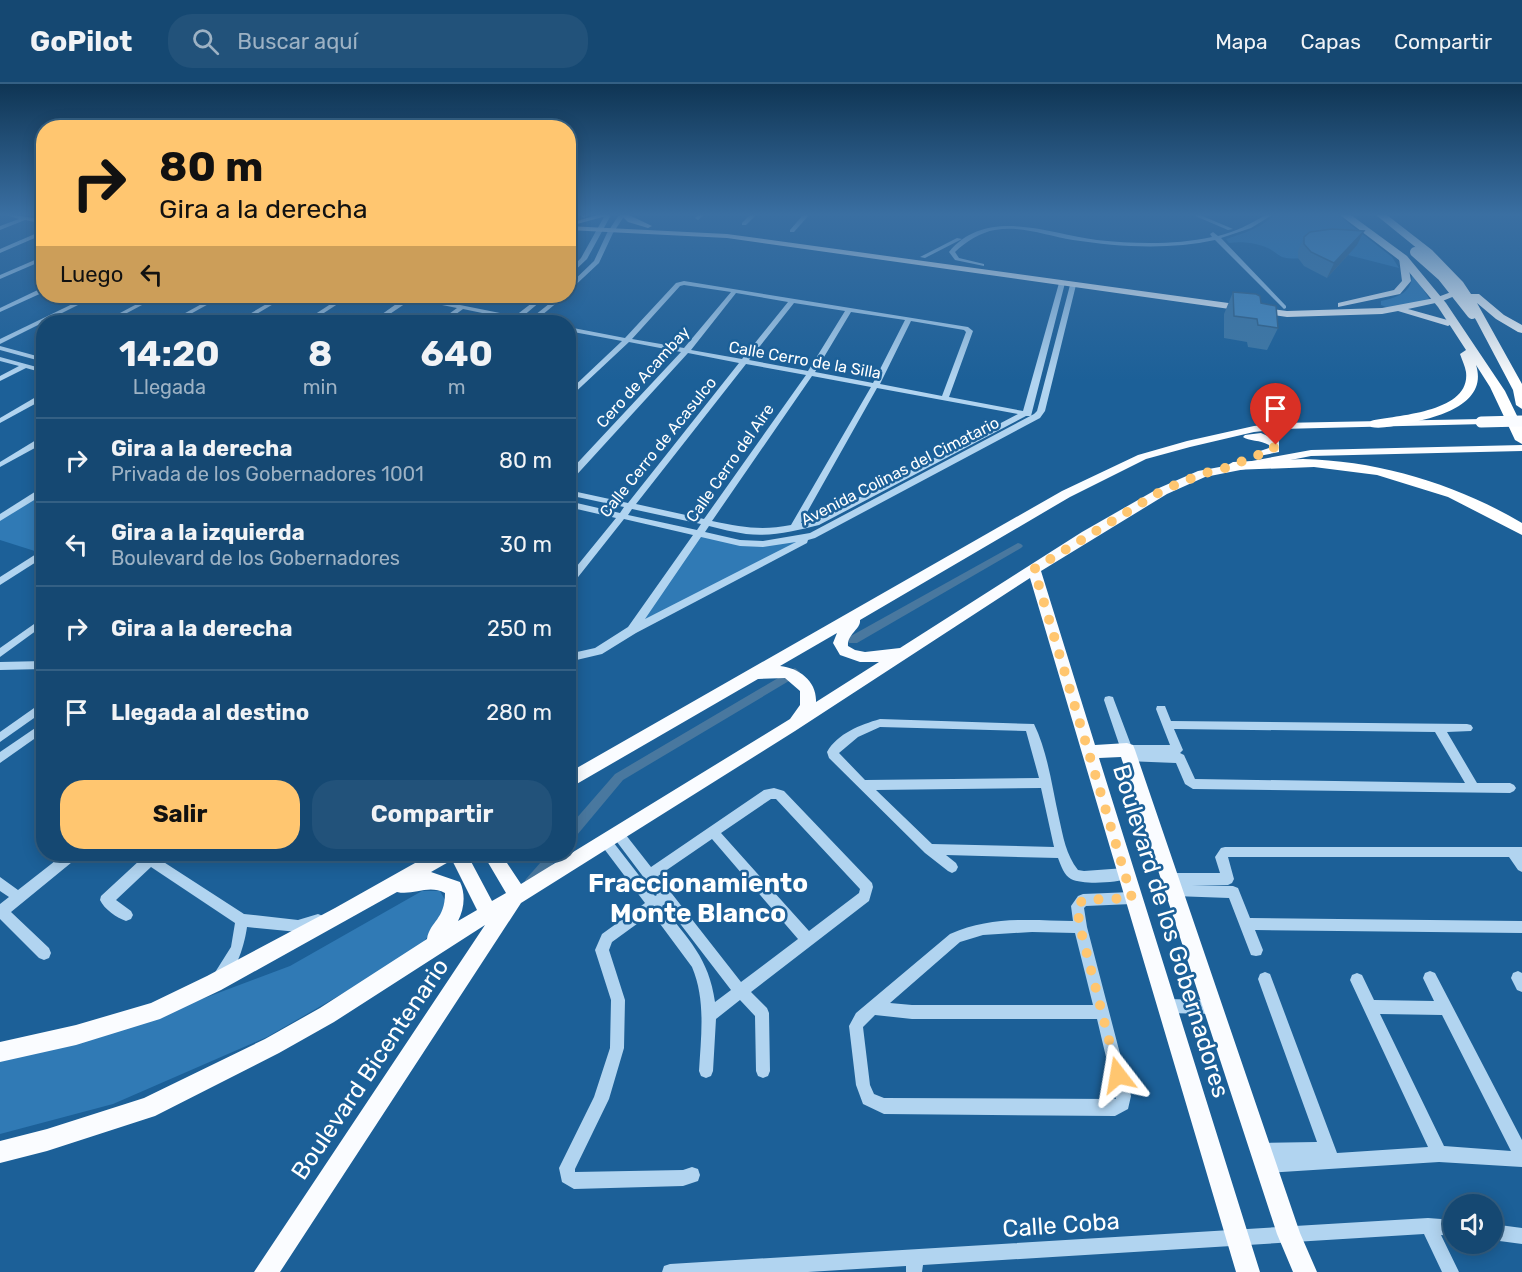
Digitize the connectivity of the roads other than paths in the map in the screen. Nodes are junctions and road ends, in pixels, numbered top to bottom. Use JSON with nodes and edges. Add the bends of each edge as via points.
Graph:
{"nodes":[{"id":1,"x":17,"y":270,"type":"edge"},
{"id":2,"x":591,"y":270,"type":"edge"},
{"id":3,"x":968,"y":270,"type":"edge"},
{"id":4,"x":1014,"y":270,"type":"edge"},
{"id":5,"x":1248,"y":270,"type":"edge"},
{"id":6,"x":1408,"y":270,"type":"edge"},
{"id":7,"x":1419,"y":270,"type":"edge"},
{"id":8,"x":1421,"y":270,"type":"edge"},
{"id":9,"x":1425,"y":270,"type":"edge"},
{"id":10,"x":1447,"y":271,"type":"joint"},
{"id":11,"x":0,"y":278,"type":"edge"},
{"id":12,"x":576,"y":283,"type":"edge"},
{"id":13,"x":1062,"y":284,"type":"junction"},
{"id":14,"x":1073,"y":285,"type":"junction"},
{"id":15,"x":1462,"y":288,"type":"junction"},
{"id":16,"x":1129,"y":290,"type":"junction"},
{"id":17,"x":735,"y":291,"type":"junction"},
{"id":18,"x":36,"y":293,"type":"edge"},
{"id":19,"x":1389,"y":295,"type":"junction"},
{"id":20,"x":1377,"y":297,"type":"junction"},
{"id":21,"x":793,"y":300,"type":"junction"},
{"id":22,"x":1437,"y":300,"type":"junction"},
{"id":23,"x":79,"y":303,"type":"edge"},
{"id":24,"x":143,"y":303,"type":"edge"},
{"id":25,"x":207,"y":303,"type":"edge"},
{"id":26,"x":272,"y":303,"type":"edge"},
{"id":27,"x":336,"y":303,"type":"edge"},
{"id":28,"x":400,"y":303,"type":"edge"},
{"id":29,"x":443,"y":303,"type":"edge"},
{"id":30,"x":535,"y":303,"type":"edge"},
{"id":31,"x":554,"y":303,"type":"edge"},
{"id":32,"x":1410,"y":306,"type":"junction"},
{"id":33,"x":462,"y":307,"type":"junction"},
{"id":34,"x":1284,"y":307,"type":"junction"},
{"id":35,"x":849,"y":309,"type":"junction"},
{"id":36,"x":1396,"y":309,"type":"junction"},
{"id":37,"x":0,"y":310,"type":"edge"},
{"id":38,"x":1466,"y":313,"type":"junction"},
{"id":39,"x":55,"y":315,"type":"edge"},
{"id":40,"x":119,"y":315,"type":"edge"},
{"id":41,"x":185,"y":315,"type":"edge"},
{"id":42,"x":251,"y":315,"type":"edge"},
{"id":43,"x":317,"y":315,"type":"edge"},
{"id":44,"x":384,"y":315,"type":"edge"},
{"id":45,"x":451,"y":315,"type":"edge"},
{"id":46,"x":494,"y":315,"type":"edge"},
{"id":47,"x":520,"y":315,"type":"edge"},
{"id":48,"x":541,"y":315,"type":"edge"},
{"id":49,"x":909,"y":319,"type":"junction"},
{"id":50,"x":1448,"y":323,"type":"junction"},
{"id":51,"x":36,"y":324,"type":"edge"},
{"id":52,"x":1522,"y":330,"type":"edge"},
{"id":53,"x":576,"y":332,"type":"edge"},
{"id":54,"x":626,"y":341,"type":"junction"},
{"id":55,"x":0,"y":342,"type":"edge"},
{"id":56,"x":0,"y":348,"type":"edge"},
{"id":57,"x":15,"y":352,"type":"junction"},
{"id":58,"x":685,"y":352,"type":"junction"},
{"id":59,"x":36,"y":357,"type":"edge"},
{"id":60,"x":1,"y":359,"type":"edge"},
{"id":61,"x":745,"y":362,"type":"junction"},
{"id":62,"x":25,"y":366,"type":"junction"},
{"id":63,"x":36,"y":369,"type":"edge"},
{"id":64,"x":810,"y":374,"type":"junction"},
{"id":65,"x":0,"y":379,"type":"edge"},
{"id":66,"x":876,"y":386,"type":"junction"},
{"id":67,"x":576,"y":389,"type":"edge"},
{"id":68,"x":1499,"y":391,"type":"junction"},
{"id":69,"x":945,"y":399,"type":"junction"},
{"id":70,"x":36,"y":401,"type":"edge"},
{"id":71,"x":1522,"y":407,"type":"edge"},
{"id":72,"x":1026,"y":413,"type":"junction"},
{"id":73,"x":1037,"y":416,"type":"junction"},
{"id":74,"x":0,"y":421,"type":"edge"},
{"id":75,"x":1376,"y":424,"type":"junction"},
{"id":76,"x":1521,"y":431,"type":"edge"},
{"id":77,"x":36,"y":444,"type":"edge"},
{"id":78,"x":1187,"y":444,"type":"junction"},
{"id":79,"x":958,"y":447,"type":"junction"},
{"id":80,"x":1522,"y":448,"type":"edge"},
{"id":81,"x":968,"y":452,"type":"junction"},
{"id":82,"x":0,"y":465,"type":"edge"},
{"id":83,"x":1233,"y":466,"type":"junction"},
{"id":84,"x":576,"y":470,"type":"edge"},
{"id":85,"x":576,"y":494,"type":"edge"},
{"id":86,"x":36,"y":495,"type":"edge"},
{"id":87,"x":576,"y":506,"type":"edge"},
{"id":88,"x":631,"y":507,"type":"junction"},
{"id":89,"x":623,"y":517,"type":"junction"},
{"id":90,"x":0,"y":518,"type":"edge"},
{"id":91,"x":706,"y":524,"type":"junction"},
{"id":92,"x":792,"y":529,"type":"junction"},
{"id":93,"x":1522,"y":530,"type":"edge"},
{"id":94,"x":699,"y":535,"type":"junction"},
{"id":95,"x":812,"y":536,"type":"junction"},
{"id":96,"x":36,"y":557,"type":"edge"},
{"id":97,"x":1034,"y":569,"type":"junction"},
{"id":98,"x":576,"y":574,"type":"edge"},
{"id":99,"x":0,"y":582,"type":"edge"},
{"id":100,"x":1006,"y":587,"type":"junction"},
{"id":101,"x":879,"y":601,"type":"junction"},
{"id":102,"x":1044,"y":604,"type":"junction"},
{"id":103,"x":36,"y":626,"type":"edge"},
{"id":104,"x":632,"y":630,"type":"junction"},
{"id":105,"x":907,"y":651,"type":"junction"},
{"id":106,"x":0,"y":653,"type":"edge"},
{"id":107,"x":576,"y":656,"type":"edge"},
{"id":108,"x":36,"y":665,"type":"edge"},
{"id":109,"x":0,"y":666,"type":"edge"},
{"id":110,"x":755,"y":675,"type":"junction"},
{"id":111,"x":1109,"y":700,"type":"dead end"},
{"id":112,"x":1161,"y":709,"type":"dead end"},
{"id":113,"x":36,"y":711,"type":"edge"},
{"id":114,"x":1167,"y":725,"type":"junction"},
{"id":115,"x":789,"y":727,"type":"junction"},
{"id":116,"x":1467,"y":728,"type":"dead end"},
{"id":117,"x":1439,"y":729,"type":"junction"},
{"id":118,"x":36,"y":732,"type":"edge"},
{"id":119,"x":0,"y":738,"type":"edge"},
{"id":120,"x":1088,"y":752,"type":"junction"},
{"id":121,"x":1129,"y":754,"type":"junction"},
{"id":122,"x":1178,"y":754,"type":"junction"},
{"id":123,"x":0,"y":758,"type":"edge"},
{"id":124,"x":576,"y":777,"type":"edge"},
{"id":125,"x":1046,"y":783,"type":"junction"},
{"id":126,"x":863,"y":785,"type":"junction"},
{"id":127,"x":1474,"y":788,"type":"junction"},
{"id":128,"x":1510,"y":788,"type":"dead end"},
{"id":129,"x":714,"y":833,"type":"junction"},
{"id":130,"x":612,"y":838,"type":"junction"},
{"id":131,"x":929,"y":849,"type":"junction"},
{"id":132,"x":1517,"y":852,"type":"edge"},
{"id":133,"x":1062,"y":853,"type":"junction"},
{"id":134,"x":576,"y":859,"type":"edge"},
{"id":135,"x":64,"y":861,"type":"edge"},
{"id":136,"x":143,"y":861,"type":"edge"},
{"id":137,"x":158,"y":861,"type":"edge"},
{"id":138,"x":434,"y":861,"type":"edge"},
{"id":139,"x":462,"y":861,"type":"edge"},
{"id":140,"x":496,"y":861,"type":"edge"},
{"id":141,"x":573,"y":861,"type":"edge"},
{"id":142,"x":1522,"y":866,"type":"edge"},
{"id":143,"x":952,"y":867,"type":"dead end"},
{"id":144,"x":1125,"y":874,"type":"junction"},
{"id":145,"x":650,"y":875,"type":"junction"},
{"id":146,"x":0,"y":883,"type":"edge"},
{"id":147,"x":1172,"y":885,"type":"junction"},
{"id":148,"x":1231,"y":886,"type":"junction"},
{"id":149,"x":385,"y":889,"type":"junction"},
{"id":150,"x":517,"y":894,"type":"junction"},
{"id":151,"x":666,"y":896,"type":"junction"},
{"id":152,"x":18,"y":897,"type":"junction"},
{"id":153,"x":1132,"y":898,"type":"junction"},
{"id":154,"x":654,"y":905,"type":"junction"},
{"id":155,"x":0,"y":912,"type":"edge"},
{"id":156,"x":342,"y":914,"type":"junction"},
{"id":157,"x":126,"y":915,"type":"dead end"},
{"id":158,"x":242,"y":920,"type":"junction"},
{"id":159,"x":492,"y":920,"type":"junction"},
{"id":160,"x":1247,"y":924,"type":"junction"},
{"id":161,"x":1080,"y":927,"type":"junction"},
{"id":162,"x":1522,"y":927,"type":"edge"},
{"id":163,"x":808,"y":940,"type":"junction"},
{"id":164,"x":1256,"y":950,"type":"dead end"},
{"id":165,"x":44,"y":952,"type":"dead end"},
{"id":166,"x":419,"y":955,"type":"junction"},
{"id":167,"x":1430,"y":978,"type":"dead end"},
{"id":168,"x":1265,"y":979,"type":"dead end"},
{"id":169,"x":1357,"y":980,"type":"dead end"},
{"id":170,"x":214,"y":983,"type":"junction"},
{"id":171,"x":740,"y":991,"type":"junction"},
{"id":172,"x":1165,"y":1006,"type":"junction"},
{"id":173,"x":1213,"y":1007,"type":"junction"},
{"id":174,"x":1369,"y":1007,"type":"junction"},
{"id":175,"x":875,"y":1008,"type":"junction"},
{"id":176,"x":1445,"y":1008,"type":"junction"},
{"id":177,"x":1102,"y":1012,"type":"junction"},
{"id":178,"x":709,"y":1015,"type":"junction"},
{"id":179,"x":0,"y":1052,"type":"edge"},
{"id":180,"x":706,"y":1071,"type":"dead end"},
{"id":181,"x":763,"y":1071,"type":"dead end"},
{"id":182,"x":0,"y":1152,"type":"edge"},
{"id":183,"x":1439,"y":1154,"type":"junction"},
{"id":184,"x":1330,"y":1155,"type":"junction"},
{"id":185,"x":1264,"y":1158,"type":"junction"},
{"id":186,"x":1522,"y":1158,"type":"edge"},
{"id":187,"x":692,"y":1175,"type":"dead end"},
{"id":188,"x":1428,"y":1226,"type":"junction"},
{"id":189,"x":1443,"y":1227,"type":"edge"},
{"id":190,"x":1503,"y":1233,"type":"edge"},
{"id":191,"x":1289,"y":1234,"type":"junction"},
{"id":192,"x":1522,"y":1236,"type":"edge"},
{"id":193,"x":1236,"y":1238,"type":"junction"},
{"id":194,"x":915,"y":1265,"type":"edge"},
{"id":195,"x":800,"y":1268,"type":"edge"},
{"id":196,"x":694,"y":1271,"type":"edge"},
{"id":197,"x":266,"y":1272,"type":"edge"},
{"id":198,"x":670,"y":1272,"type":"edge"},
{"id":199,"x":1248,"y":1272,"type":"edge"},
{"id":200,"x":1305,"y":1272,"type":"edge"},
{"id":201,"x":1451,"y":1272,"type":"edge"}],
"edges":[{"from":1,"to":11,"type":"street"},
{"from":2,"to":12,"type":"street"},
{"from":3,"to":13,"type":"main road"},
{"from":4,"to":16,"type":"main road"},
{"from":5,"to":34,"type":"street"},
{"from":6,"to":19,"type":"main road","via":[[1401,289]]},
{"from":7,"to":22,"type":"highway"},
{"from":8,"to":10,"type":"highway","via":[[1431,281],[1444,282]]},
{"from":9,"to":38,"type":"highway"},
{"from":10,"to":15,"type":"highway"},
{"from":13,"to":14,"type":"main road"},
{"from":13,"to":72,"type":"street","name":"Avenida Colinas del Cimatario"},
{"from":14,"to":16,"type":"main road"},
{"from":14,"to":73,"type":"street"},
{"from":15,"to":22,"type":"main road"},
{"from":15,"to":52,"type":"highway"},
{"from":15,"to":71,"type":"highway","via":[[1519,390]]},
{"from":16,"to":34,"type":"main road"},
{"from":16,"to":36,"type":"main road","via":[[1287,314]]},
{"from":17,"to":21,"type":"street"},
{"from":17,"to":54,"type":"street","via":[[681,283]]},
{"from":17,"to":58,"type":"street","name":"Cero de Acambay"},
{"from":18,"to":37,"type":"street"},
{"from":19,"to":20,"type":"main road"},
{"from":19,"to":32,"type":"main road","via":[[1408,299],[1412,302]]},
{"from":20,"to":34,"type":"main road","via":[[1334,306]]},
{"from":20,"to":36,"type":"main road","via":[[1377,303]]},
{"from":21,"to":35,"type":"street"},
{"from":21,"to":61,"type":"street","name":"Calle Cerro de Acasulco"},
{"from":22,"to":32,"type":"main road"},
{"from":22,"to":50,"type":"highway"},
{"from":22,"to":68,"type":"highway"},
{"from":23,"to":39,"type":"street"},
{"from":24,"to":40,"type":"street"},
{"from":25,"to":41,"type":"street"},
{"from":26,"to":42,"type":"street"},
{"from":27,"to":43,"type":"street"},
{"from":28,"to":44,"type":"street"},
{"from":29,"to":33,"type":"street"},
{"from":30,"to":47,"type":"street"},
{"from":31,"to":48,"type":"street"},
{"from":32,"to":36,"type":"main road"},
{"from":33,"to":45,"type":"street"},
{"from":33,"to":46,"type":"street"},
{"from":35,"to":49,"type":"street"},
{"from":35,"to":64,"type":"street","name":"Calle Cerro del Aire"},
{"from":36,"to":50,"type":"main road"},
{"from":38,"to":68,"type":"highway"},
{"from":38,"to":71,"type":"highway"},
{"from":49,"to":66,"type":"street"},
{"from":49,"to":69,"type":"street","via":[[970,331]]},
{"from":50,"to":75,"type":"highway","via":[[1471,364],[1472,381],[1464,396],[1437,413]]},
{"from":51,"to":55,"type":"street"},
{"from":53,"to":54,"type":"street","name":"Calle Cerro de la Silla"},
{"from":54,"to":58,"type":"street","name":"Calle Cerro de la Silla"},
{"from":54,"to":67,"type":"street"},
{"from":56,"to":57,"type":"street"},
{"from":57,"to":59,"type":"street"},
{"from":57,"to":60,"type":"street"},
{"from":58,"to":61,"type":"street","name":"Calle Cerro de la Silla"},
{"from":58,"to":84,"type":"street","name":"Cero de Acambay"},
{"from":60,"to":62,"type":"street"},
{"from":61,"to":64,"type":"street","name":"Calle Cerro de la Silla"},
{"from":61,"to":88,"type":"street","name":"Calle Cerro de Acasulco"},
{"from":62,"to":63,"type":"street"},
{"from":62,"to":65,"type":"street"},
{"from":64,"to":66,"type":"street","name":"Calle Cerro de la Silla"},
{"from":64,"to":91,"type":"street","name":"Calle Cerro del Aire"},
{"from":66,"to":69,"type":"street","name":"Calle Cerro de la Silla"},
{"from":66,"to":92,"type":"street"},
{"from":68,"to":76,"type":"highway"},
{"from":69,"to":72,"type":"street","name":"Calle Cerro de la Silla"},
{"from":70,"to":74,"type":"street"},
{"from":72,"to":73,"type":"street","name":"Calle Cerro de la Silla"},
{"from":72,"to":79,"type":"street","name":"Avenida Colinas del Cimatario"},
{"from":73,"to":81,"type":"street","name":"Avenida Colinas del Cimatario"},
{"from":75,"to":76,"type":"main road","bridge":true,"via":[[1482,422]]},
{"from":75,"to":78,"type":"main road","via":[[1280,426]]},
{"from":77,"to":82,"type":"street"},
{"from":78,"to":83,"type":"main road","via":[[1255,436],[1275,442],[1275,450]]},
{"from":78,"to":101,"type":"main road","via":[[1113,470]]},
{"from":79,"to":81,"type":"street"},
{"from":79,"to":92,"type":"street","name":"Avenida Colinas del Cimatario","via":[[816,524]]},
{"from":80,"to":83,"type":"main road","via":[[1311,453]]},
{"from":81,"to":95,"type":"street","name":"Avenida Colinas del Cimatario"},
{"from":83,"to":93,"type":"highway","via":[[1324,464],[1376,471],[1454,496]]},
{"from":83,"to":97,"type":"main road","via":[[1163,490]]},
{"from":85,"to":88,"type":"street","name":"Avenida Colinas del Cimatario"},
{"from":86,"to":90,"type":"street"},
{"from":87,"to":89,"type":"street","name":"Avenida Colinas del Cimatario"},
{"from":88,"to":89,"type":"street","name":"Calle Cerro de Acasulco"},
{"from":88,"to":91,"type":"street","name":"Avenida Colinas del Cimatario"},
{"from":89,"to":94,"type":"street","name":"Avenida Colinas del Cimatario"},
{"from":89,"to":98,"type":"street","name":"Calle Cerro de Acasulco"},
{"from":91,"to":92,"type":"street","name":"Avenida Colinas del Cimatario","via":[[745,531]]},
{"from":91,"to":94,"type":"street","name":"Calle Cerro del Aire"},
{"from":94,"to":95,"type":"street","name":"Avenida Colinas del Cimatario","via":[[763,544]]},
{"from":94,"to":104,"type":"street","name":"Calle Cerro del Aire"},
{"from":95,"to":104,"type":"street"},
{"from":96,"to":99,"type":"street"},
{"from":97,"to":100,"type":"main road"},
{"from":97,"to":102,"type":"main road","name":"Boulevard de los Gobernadores"},
{"from":100,"to":102,"type":"main road","via":[[1024,589]]},
{"from":100,"to":105,"type":"main road"},
{"from":101,"to":105,"type":"main road","via":[[843,631],[840,646],[861,657]]},
{"from":101,"to":110,"type":"main road"},
{"from":102,"to":120,"type":"main road","name":"Boulevard de los Gobernadores"},
{"from":103,"to":106,"type":"street"},
{"from":104,"to":107,"type":"street","via":[[598,651]]},
{"from":105,"to":115,"type":"main road"},
{"from":108,"to":109,"type":"street"},
{"from":110,"to":115,"type":"main road","via":[[790,674],[807,688],[807,707]]},
{"from":110,"to":124,"type":"main road"},
{"from":111,"to":121,"type":"street","name":"Boulevard de los Gobernadores"},
{"from":112,"to":114,"type":"street"},
{"from":113,"to":119,"type":"street"},
{"from":114,"to":117,"type":"street"},
{"from":114,"to":122,"type":"street"},
{"from":115,"to":130,"type":"main road"},
{"from":116,"to":117,"type":"street"},
{"from":117,"to":127,"type":"street"},
{"from":118,"to":123,"type":"street"},
{"from":120,"to":121,"type":"main road"},
{"from":120,"to":144,"type":"main road","name":"Boulevard de los Gobernadores"},
{"from":121,"to":122,"type":"street"},
{"from":121,"to":147,"type":"main road","name":"Boulevard de los Gobernadores"},
{"from":122,"to":127,"type":"street","via":[[1193,784]]},
{"from":125,"to":126,"type":"street"},
{"from":125,"to":126,"type":"street","via":[[1030,727],[880,723],[860,731],[833,752]]},
{"from":125,"to":133,"type":"street"},
{"from":126,"to":131,"type":"street"},
{"from":127,"to":128,"type":"street"},
{"from":129,"to":145,"type":"street"},
{"from":129,"to":163,"type":"street"},
{"from":129,"to":163,"type":"street","via":[[774,792],[867,886],[864,897]]},
{"from":130,"to":134,"type":"main road"},
{"from":130,"to":145,"type":"street"},
{"from":130,"to":154,"type":"street"},
{"from":131,"to":133,"type":"street"},
{"from":131,"to":143,"type":"street"},
{"from":132,"to":142,"type":"street"},
{"from":132,"to":148,"type":"street","via":[[1226,852],[1221,857]]},
{"from":133,"to":144,"type":"street","via":[[1069,871],[1077,876]]},
{"from":135,"to":152,"type":"street"},
{"from":136,"to":157,"type":"street","via":[[106,900]]},
{"from":137,"to":158,"type":"street"},
{"from":138,"to":149,"type":"main road"},
{"from":139,"to":159,"type":"main road"},
{"from":140,"to":150,"type":"main road"},
{"from":141,"to":150,"type":"main road"},
{"from":144,"to":153,"type":"main road","name":"Boulevard de los Gobernadores"},
{"from":145,"to":151,"type":"street"},
{"from":146,"to":152,"type":"street"},
{"from":147,"to":148,"type":"street"},
{"from":147,"to":173,"type":"main road","name":"Boulevard de los Gobernadores"},
{"from":148,"to":160,"type":"street"},
{"from":149,"to":156,"type":"main road"},
{"from":149,"to":166,"type":"main road","via":[[425,880],[441,880],[454,888],[456,906],[448,925]]},
{"from":150,"to":159,"type":"main road","name":"Boulevard Bicentenario"},
{"from":151,"to":154,"type":"street"},
{"from":151,"to":171,"type":"street"},
{"from":152,"to":155,"type":"street"},
{"from":153,"to":161,"type":"street","via":[[1083,900],[1077,906]]},
{"from":153,"to":172,"type":"main road","name":"Boulevard de los Gobernadores"},
{"from":154,"to":178,"type":"street","via":[[704,975]]},
{"from":154,"to":187,"type":"street","via":[[603,944],[618,1000],[617,1048],[601,1099],[567,1168],[568,1176],[574,1181]]},
{"from":155,"to":165,"type":"street"},
{"from":156,"to":158,"type":"street","via":[[298,926]]},
{"from":156,"to":170,"type":"main road"},
{"from":158,"to":170,"type":"street","via":[[237,949]]},
{"from":159,"to":166,"type":"main road"},
{"from":159,"to":197,"type":"main road","name":"Boulevard Bicentenario"},
{"from":160,"to":162,"type":"street"},
{"from":160,"to":164,"type":"street"},
{"from":161,"to":175,"type":"street","via":[[984,928],[967,932],[955,938]]},
{"from":161,"to":177,"type":"street"},
{"from":163,"to":171,"type":"street"},
{"from":166,"to":182,"type":"main road","via":[[291,1036],[147,1107]]},
{"from":167,"to":176,"type":"street"},
{"from":168,"to":184,"type":"street"},
{"from":169,"to":174,"type":"street"},
{"from":170,"to":179,"type":"main road","via":[[153,1012]]},
{"from":171,"to":178,"type":"street"},
{"from":171,"to":181,"type":"street","via":[[762,1013]]},
{"from":172,"to":173,"type":"street"},
{"from":172,"to":193,"type":"main road","name":"Boulevard de los Gobernadores"},
{"from":173,"to":185,"type":"main road","name":"Boulevard de los Gobernadores"},
{"from":174,"to":176,"type":"street"},
{"from":174,"to":183,"type":"street"},
{"from":175,"to":177,"type":"street","via":[[912,1012]]},
{"from":175,"to":177,"type":"street","via":[[856,1026],[865,1093],[868,1099],[884,1106],[1115,1108],[1123,1104],[1124,1096]]},
{"from":176,"to":186,"type":"street"},
{"from":178,"to":180,"type":"street"},
{"from":183,"to":184,"type":"street"},
{"from":183,"to":186,"type":"street"},
{"from":184,"to":185,"type":"street"},
{"from":185,"to":191,"type":"main road","name":"Boulevard de los Gobernadores"},
{"from":188,"to":189,"type":"street","name":"Calle Coba"},
{"from":188,"to":191,"type":"street","name":"Calle Coba"},
{"from":188,"to":201,"type":"street"},
{"from":190,"to":192,"type":"street"},
{"from":191,"to":193,"type":"street","name":"Calle Coba"},
{"from":191,"to":200,"type":"main road","name":"Boulevard de los Gobernadores"},
{"from":193,"to":194,"type":"street","name":"Calle Coba"},
{"from":193,"to":199,"type":"main road","name":"Boulevard de los Gobernadores"},
{"from":194,"to":195,"type":"street","name":"Calle Coba"},
{"from":195,"to":196,"type":"street","name":"Calle Coba"},
{"from":196,"to":198,"type":"street","name":"Calle Coba"}]}
